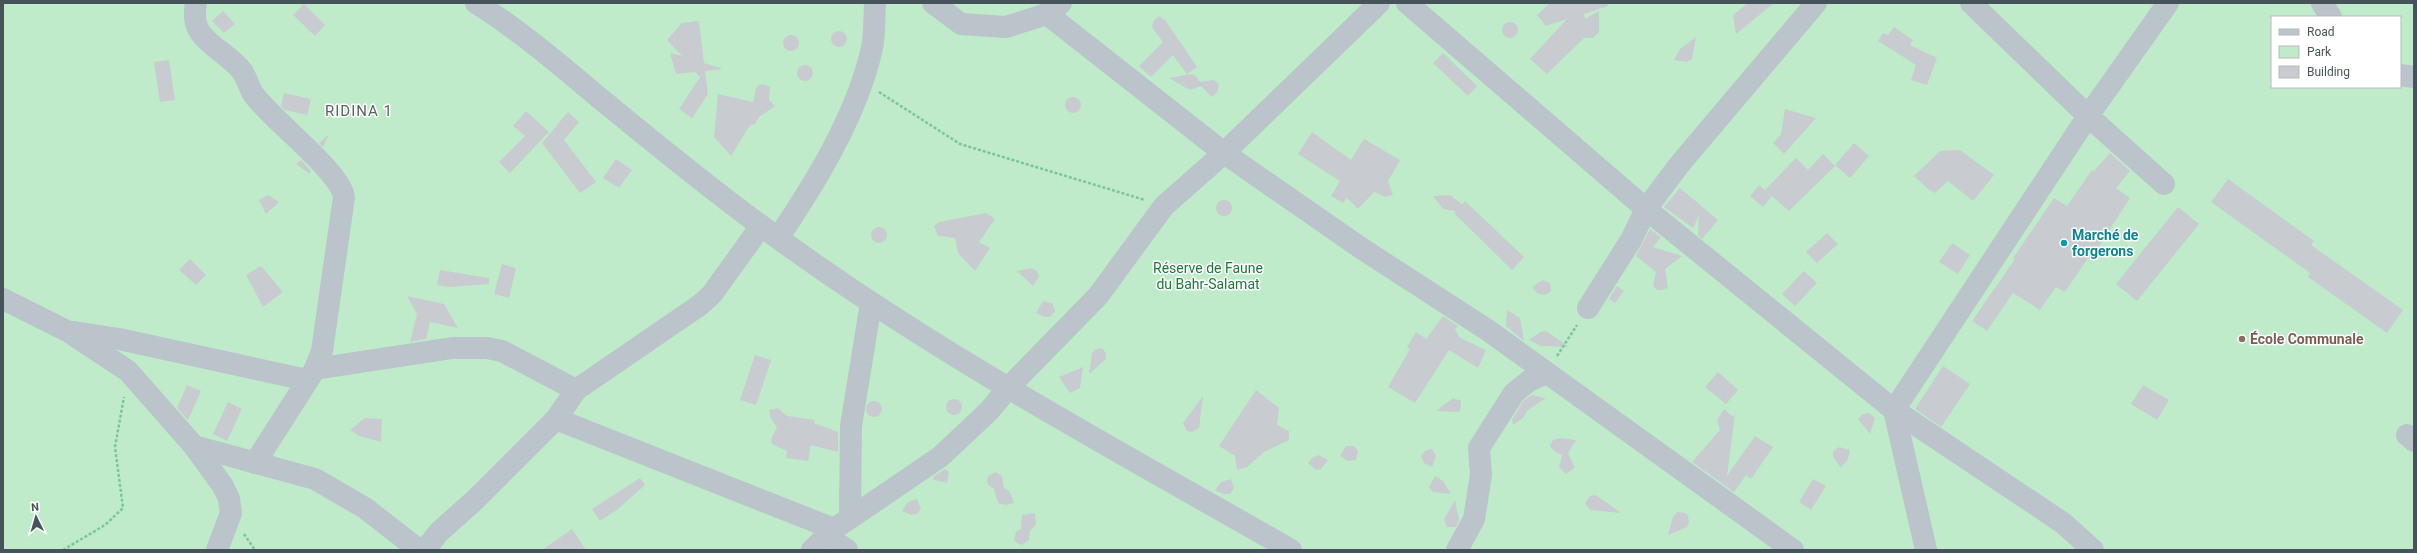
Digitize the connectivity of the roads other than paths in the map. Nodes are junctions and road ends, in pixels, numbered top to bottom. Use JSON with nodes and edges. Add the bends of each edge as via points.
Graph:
{"nodes":[{"id":1,"x":196,"y":3,"type":"edge"},
{"id":2,"x":476,"y":3,"type":"edge"},
{"id":3,"x":874,"y":3,"type":"edge"},
{"id":4,"x":933,"y":3,"type":"edge"},
{"id":5,"x":1379,"y":3,"type":"edge"},
{"id":6,"x":1407,"y":3,"type":"edge"},
{"id":7,"x":1816,"y":3,"type":"edge"},
{"id":8,"x":1971,"y":3,"type":"edge"},
{"id":9,"x":2168,"y":3,"type":"edge"},
{"id":10,"x":2322,"y":3,"type":"edge"},
{"id":11,"x":1054,"y":8,"type":"edge"},
{"id":12,"x":2330,"y":16,"type":"edge"},
{"id":13,"x":2401,"y":75,"type":"edge"},
{"id":14,"x":2414,"y":77,"type":"edge"},
{"id":15,"x":2088,"y":116,"type":"junction"},
{"id":16,"x":1224,"y":152,"type":"junction"},
{"id":17,"x":2164,"y":184,"type":"dead end"},
{"id":18,"x":1646,"y":209,"type":"junction"},
{"id":19,"x":769,"y":232,"type":"junction"},
{"id":20,"x":3,"y":299,"type":"edge"},
{"id":21,"x":871,"y":303,"type":"junction"},
{"id":22,"x":1588,"y":308,"type":"road end"},
{"id":23,"x":69,"y":332,"type":"junction"},
{"id":24,"x":1546,"y":374,"type":"junction"},
{"id":25,"x":311,"y":375,"type":"junction"},
{"id":26,"x":1008,"y":388,"type":"junction"},
{"id":27,"x":576,"y":390,"type":"junction"},
{"id":28,"x":1894,"y":410,"type":"junction"},
{"id":29,"x":556,"y":419,"type":"junction"},
{"id":30,"x":194,"y":446,"type":"junction"},
{"id":31,"x":255,"y":463,"type":"junction"},
{"id":32,"x":830,"y":533,"type":"edge"},
{"id":33,"x":217,"y":550,"type":"edge"},
{"id":34,"x":419,"y":550,"type":"edge"},
{"id":35,"x":425,"y":550,"type":"edge"},
{"id":36,"x":847,"y":550,"type":"edge"},
{"id":37,"x":1291,"y":550,"type":"edge"},
{"id":38,"x":1457,"y":550,"type":"edge"},
{"id":39,"x":1793,"y":550,"type":"edge"},
{"id":40,"x":1926,"y":550,"type":"edge"},
{"id":41,"x":2093,"y":550,"type":"edge"}],
"edges":[{"from":1,"to":25,"type":"street","via":[[194,22],[199,33],[242,71],[254,96],[298,139],[344,191],[322,351]]},
{"from":2,"to":19,"type":"street","via":[[514,27],[675,159]]},
{"from":3,"to":19,"type":"street","via":[[872,48],[845,122],[813,186]]},
{"from":4,"to":11,"type":"street","via":[[961,24],[1006,27]]},
{"from":5,"to":16,"type":"street"},
{"from":6,"to":18,"type":"street"},
{"from":7,"to":18,"type":"street","via":[[1679,165]]},
{"from":8,"to":15,"type":"street"},
{"from":9,"to":15,"type":"street"},
{"from":10,"to":12,"type":"street"},
{"from":11,"to":16,"type":"street"},
{"from":13,"to":14,"type":"street"},
{"from":15,"to":17,"type":"street"},
{"from":15,"to":28,"type":"street"},
{"from":16,"to":24,"type":"street","via":[[1361,248],[1489,331]]},
{"from":16,"to":26,"type":"street","via":[[1164,206],[1098,296]]},
{"from":18,"to":22,"type":"street","via":[[1631,240]]},
{"from":18,"to":28,"type":"street"},
{"from":19,"to":21,"type":"street"},
{"from":19,"to":27,"type":"street","via":[[700,305]]},
{"from":20,"to":23,"type":"street"},
{"from":21,"to":26,"type":"street"},
{"from":21,"to":32,"type":"street"},
{"from":23,"to":25,"type":"street"},
{"from":23,"to":30,"type":"street","via":[[128,371]]},
{"from":24,"to":38,"type":"street","via":[[1529,381],[1514,393],[1479,448],[1481,476],[1474,519]]},
{"from":24,"to":39,"type":"street"},
{"from":25,"to":27,"type":"street","via":[[397,356],[452,348],[482,347],[502,351]]},
{"from":25,"to":31,"type":"street"},
{"from":26,"to":32,"type":"street","via":[[940,457]]},
{"from":26,"to":37,"type":"street"},
{"from":27,"to":29,"type":"street"},
{"from":28,"to":40,"type":"street"},
{"from":28,"to":41,"type":"street","via":[[2063,523]]},
{"from":29,"to":32,"type":"street"},
{"from":29,"to":35,"type":"street","via":[[475,500],[438,532]]},
{"from":30,"to":31,"type":"street"},
{"from":30,"to":33,"type":"street","via":[[223,486],[229,499],[231,513]]},
{"from":31,"to":34,"type":"street","via":[[315,479],[365,508]]},
{"from":32,"to":36,"type":"street"}]}
